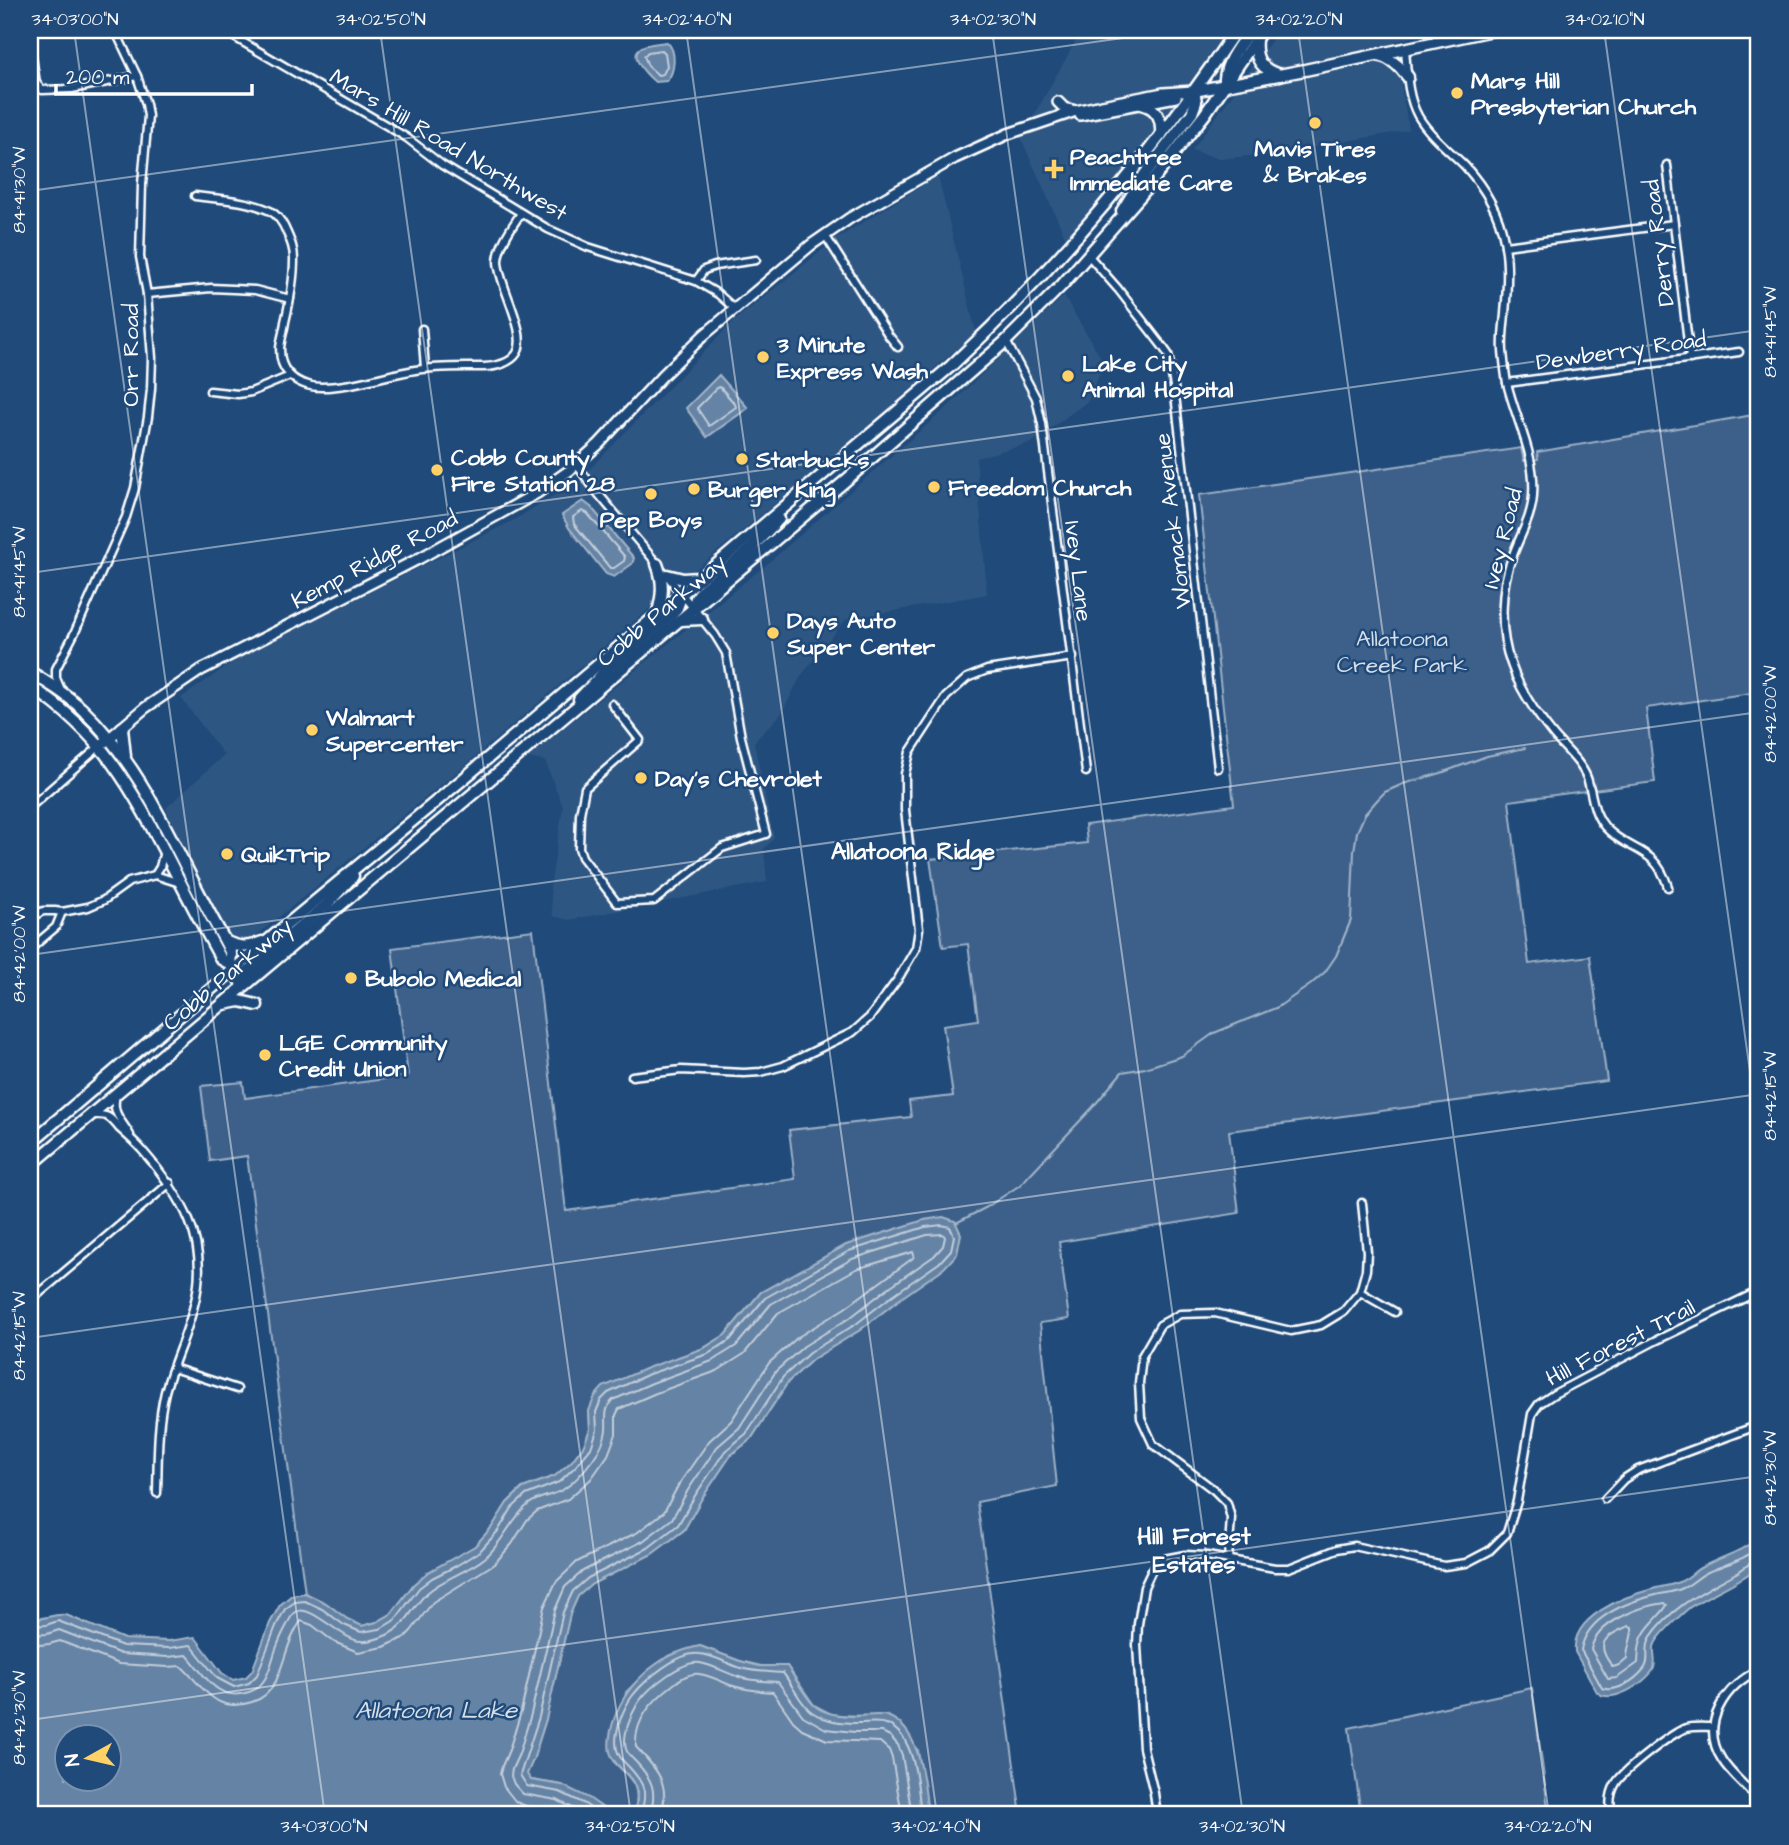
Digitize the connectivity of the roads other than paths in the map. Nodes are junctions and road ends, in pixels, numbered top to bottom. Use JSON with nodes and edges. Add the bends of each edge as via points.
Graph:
{"nodes":[{"id":1,"x":115,"y":30,"type":"edge"},
{"id":2,"x":222,"y":30,"type":"edge"},
{"id":3,"x":1236,"y":30,"type":"edge"},
{"id":4,"x":1250,"y":30,"type":"edge"},
{"id":5,"x":1493,"y":30,"type":"edge"},
{"id":6,"x":1259,"y":34,"type":"edge"},
{"id":7,"x":30,"y":43,"type":"edge"},
{"id":8,"x":1405,"y":49,"type":"junction"},
{"id":9,"x":1378,"y":55,"type":"junction"},
{"id":10,"x":1281,"y":75,"type":"junction"},
{"id":11,"x":137,"y":76,"type":"junction"},
{"id":12,"x":1408,"y":77,"type":"junction"},
{"id":13,"x":1225,"y":86,"type":"junction"},
{"id":14,"x":1194,"y":91,"type":"junction"},
{"id":15,"x":1058,"y":102,"type":"dead end"},
{"id":16,"x":1141,"y":104,"type":"junction"},
{"id":17,"x":1076,"y":111,"type":"junction"},
{"id":18,"x":1061,"y":117,"type":"junction"},
{"id":19,"x":1161,"y":137,"type":"junction"},
{"id":20,"x":1667,"y":165,"type":"dead end"},
{"id":21,"x":195,"y":196,"type":"dead end"},
{"id":22,"x":521,"y":214,"type":"junction"},
{"id":23,"x":1674,"y":224,"type":"junction"},
{"id":24,"x":1116,"y":225,"type":"junction"},
{"id":25,"x":825,"y":235,"type":"junction"},
{"id":26,"x":1505,"y":246,"type":"junction"},
{"id":27,"x":1089,"y":256,"type":"junction"},
{"id":28,"x":756,"y":260,"type":"dead end"},
{"id":29,"x":696,"y":281,"type":"junction"},
{"id":30,"x":147,"y":294,"type":"junction"},
{"id":31,"x":290,"y":299,"type":"junction"},
{"id":32,"x":735,"y":309,"type":"junction"},
{"id":33,"x":422,"y":329,"type":"dead end"},
{"id":34,"x":1006,"y":341,"type":"junction"},
{"id":35,"x":898,"y":347,"type":"dead end"},
{"id":36,"x":1739,"y":352,"type":"dead end"},
{"id":37,"x":1690,"y":359,"type":"junction"},
{"id":38,"x":425,"y":368,"type":"junction"},
{"id":39,"x":290,"y":376,"type":"junction"},
{"id":40,"x":1507,"y":383,"type":"junction"},
{"id":41,"x":210,"y":391,"type":"dead end"},
{"id":42,"x":576,"y":464,"type":"junction"},
{"id":43,"x":792,"y":502,"type":"junction"},
{"id":44,"x":657,"y":564,"type":"junction"},
{"id":45,"x":667,"y":575,"type":"junction"},
{"id":46,"x":703,"y":577,"type":"junction"},
{"id":47,"x":682,"y":594,"type":"junction"},
{"id":48,"x":693,"y":608,"type":"junction"},
{"id":49,"x":656,"y":616,"type":"junction"},
{"id":50,"x":702,"y":619,"type":"junction"},
{"id":51,"x":680,"y":620,"type":"junction"},
{"id":52,"x":1073,"y":657,"type":"junction"},
{"id":53,"x":43,"y":673,"type":"edge"},
{"id":54,"x":30,"y":686,"type":"edge"},
{"id":55,"x":61,"y":692,"type":"junction"},
{"id":56,"x":612,"y":704,"type":"dead end"},
{"id":57,"x":574,"y":709,"type":"junction"},
{"id":58,"x":122,"y":728,"type":"junction"},
{"id":59,"x":109,"y":739,"type":"junction"},
{"id":60,"x":100,"y":746,"type":"junction"},
{"id":61,"x":128,"y":763,"type":"junction"},
{"id":62,"x":1218,"y":768,"type":"dead end"},
{"id":63,"x":1086,"y":772,"type":"dead end"},
{"id":64,"x":30,"y":807,"type":"edge"},
{"id":65,"x":164,"y":850,"type":"junction"},
{"id":66,"x":359,"y":865,"type":"junction"},
{"id":67,"x":155,"y":875,"type":"junction"},
{"id":68,"x":181,"y":884,"type":"junction"},
{"id":69,"x":1668,"y":887,"type":"dead end"},
{"id":70,"x":62,"y":912,"type":"junction"},
{"id":71,"x":30,"y":918,"type":"edge"},
{"id":72,"x":278,"y":932,"type":"junction"},
{"id":73,"x":225,"y":941,"type":"junction"},
{"id":74,"x":30,"y":949,"type":"edge"},
{"id":75,"x":237,"y":975,"type":"junction"},
{"id":76,"x":257,"y":1005,"type":"dead end"},
{"id":77,"x":220,"y":1006,"type":"junction"},
{"id":78,"x":632,"y":1076,"type":"dead end"},
{"id":79,"x":117,"y":1092,"type":"junction"},
{"id":80,"x":87,"y":1117,"type":"junction"},
{"id":81,"x":131,"y":1137,"type":"junction"},
{"id":82,"x":30,"y":1143,"type":"edge"},
{"id":83,"x":30,"y":1166,"type":"edge"},
{"id":84,"x":170,"y":1183,"type":"junction"},
{"id":85,"x":1362,"y":1203,"type":"dead end"},
{"id":86,"x":1759,"y":1291,"type":"edge"},
{"id":87,"x":1360,"y":1292,"type":"junction"},
{"id":88,"x":30,"y":1301,"type":"edge"},
{"id":89,"x":1395,"y":1312,"type":"dead end"},
{"id":90,"x":173,"y":1368,"type":"junction"},
{"id":91,"x":237,"y":1389,"type":"dead end"},
{"id":92,"x":1759,"y":1425,"type":"edge"},
{"id":93,"x":157,"y":1493,"type":"dead end"},
{"id":94,"x":1605,"y":1499,"type":"dead end"},
{"id":95,"x":1228,"y":1560,"type":"junction"},
{"id":96,"x":1759,"y":1670,"type":"edge"},
{"id":97,"x":1713,"y":1727,"type":"junction"},
{"id":98,"x":1759,"y":1801,"type":"edge"},
{"id":99,"x":1157,"y":1815,"type":"edge"},
{"id":100,"x":1612,"y":1815,"type":"edge"}],
"edges":[{"from":1,"to":11,"type":"street","name":"Orr Road"},
{"from":2,"to":22,"type":"street","name":"Mars Hill Road Northwest","via":[[398,133]]},
{"from":3,"to":14,"type":"main road","name":"Cobb Parkway"},
{"from":4,"to":13,"type":"main road","via":[[1228,65]]},
{"from":5,"to":8,"type":"main road"},
{"from":6,"to":10,"type":"main road","via":[[1258,61]]},
{"from":6,"to":13,"type":"main road","name":"Cobb Parkway"},
{"from":7,"to":11,"type":"street","via":[[36,83],[42,90]]},
{"from":8,"to":9,"type":"main road"},
{"from":8,"to":12,"type":"street","name":"Ivey Road"},
{"from":9,"to":10,"type":"main road"},
{"from":9,"to":12,"type":"main road","via":[[1395,63]]},
{"from":10,"to":13,"type":"main road"},
{"from":11,"to":30,"type":"street","name":"Orr Road","via":[[148,116],[140,244]]},
{"from":12,"to":26,"type":"street","name":"Ivey Road","via":[[1420,118],[1478,182],[1496,213]]},
{"from":13,"to":14,"type":"main road"},
{"from":13,"to":24,"type":"main road","name":"Cobb Parkway"},
{"from":14,"to":16,"type":"street"},
{"from":14,"to":17,"type":"street"},
{"from":14,"to":19,"type":"main road","name":"Cobb Parkway"},
{"from":14,"to":24,"type":"main road","via":[[1192,113],[1145,174]]},
{"from":15,"to":17,"type":"street"},
{"from":16,"to":18,"type":"street"},
{"from":16,"to":19,"type":"main road","via":[[1157,113]]},
{"from":17,"to":18,"type":"street"},
{"from":18,"to":25,"type":"street","via":[[968,151]]},
{"from":19,"to":43,"type":"main road","name":"Cobb Parkway","via":[[1091,222],[978,341]]},
{"from":20,"to":23,"type":"street","name":"Derry Road"},
{"from":21,"to":31,"type":"street","via":[[252,204],[277,215],[293,249]]},
{"from":22,"to":29,"type":"street","name":"Mars Hill Road Northwest","via":[[588,247]]},
{"from":22,"to":38,"type":"street","via":[[498,258],[519,336],[516,356],[489,367]]},
{"from":23,"to":26,"type":"street"},
{"from":23,"to":37,"type":"street","name":"Derry Road"},
{"from":24,"to":27,"type":"main road","name":"Cobb Parkway"},
{"from":25,"to":32,"type":"street"},
{"from":25,"to":35,"type":"street"},
{"from":26,"to":40,"type":"street","name":"Ivey Road"},
{"from":27,"to":34,"type":"main road","name":"Cobb Parkway"},
{"from":27,"to":62,"type":"street","name":"Womack Avenue","via":[[1168,354]]},
{"from":28,"to":29,"type":"street","via":[[715,266],[704,270]]},
{"from":29,"to":32,"type":"street","name":"Mars Hill Road Northwest"},
{"from":30,"to":31,"type":"street","via":[[211,288],[255,290]]},
{"from":30,"to":53,"type":"street","name":"Orr Road","via":[[151,389],[135,488],[75,632]]},
{"from":31,"to":39,"type":"street","via":[[280,349]]},
{"from":32,"to":42,"type":"street","name":"Kemp Ridge Road","via":[[663,374]]},
{"from":33,"to":38,"type":"street"},
{"from":34,"to":48,"type":"main road","name":"Cobb Parkway"},
{"from":34,"to":52,"type":"street","name":"Ivey Lane","via":[[1039,407]]},
{"from":36,"to":37,"type":"street","name":"Dewberry Road"},
{"from":37,"to":40,"type":"street","name":"Dewberry Road"},
{"from":38,"to":39,"type":"street","via":[[318,387]]},
{"from":39,"to":41,"type":"street","via":[[251,392]]},
{"from":40,"to":69,"type":"street","name":"Ivey Road","via":[[1534,474],[1529,516],[1512,557],[1504,594],[1503,635],[1509,661],[1540,718],[1587,777],[1593,807],[1604,825],[1652,857]]},
{"from":42,"to":44,"type":"street"},
{"from":42,"to":58,"type":"street","name":"Kemp Ridge Road","via":[[537,493],[458,538],[201,670]]},
{"from":43,"to":46,"type":"main road","name":"Cobb Parkway"},
{"from":43,"to":48,"type":"main road","via":[[752,547],[702,590]]},
{"from":44,"to":45,"type":"street"},
{"from":44,"to":49,"type":"main road","via":[[663,590]]},
{"from":45,"to":46,"type":"main road","via":[[688,580]]},
{"from":45,"to":47,"type":"street"},
{"from":46,"to":47,"type":"main road","name":"Cobb Parkway"},
{"from":47,"to":48,"type":"street"},
{"from":47,"to":49,"type":"main road","name":"Cobb Parkway"},
{"from":47,"to":57,"type":"main road","via":[[671,615],[603,673]]},
{"from":48,"to":50,"type":"street"},
{"from":48,"to":51,"type":"main road","name":"Cobb Parkway"},
{"from":49,"to":66,"type":"main road","name":"Cobb Parkway"},
{"from":50,"to":51,"type":"main road"},
{"from":50,"to":56,"type":"street","via":[[726,653],[766,834],[722,848],[654,901],[617,903],[579,848],[585,788],[640,740]]},
{"from":51,"to":57,"type":"main road","name":"Cobb Parkway"},
{"from":52,"to":63,"type":"street","name":"Ivey Lane"},
{"from":52,"to":78,"type":"street","via":[[987,670],[967,678],[946,697],[910,751],[905,810],[919,929],[916,948],[870,1017],[853,1032],[761,1072],[681,1070]]},
{"from":53,"to":55,"type":"main road"},
{"from":53,"to":55,"type":"street","via":[[55,678]]},
{"from":54,"to":60,"type":"main road"},
{"from":55,"to":59,"type":"main road"},
{"from":57,"to":75,"type":"main road","name":"Cobb Parkway"},
{"from":58,"to":59,"type":"street","name":"Kemp Ridge Road"},
{"from":58,"to":61,"type":"main road"},
{"from":59,"to":60,"type":"street","name":"Kemp Ridge Road"},
{"from":59,"to":61,"type":"main road"},
{"from":60,"to":64,"type":"street"},
{"from":60,"to":65,"type":"main road","via":[[142,807]]},
{"from":61,"to":73,"type":"main road"},
{"from":65,"to":67,"type":"street"},
{"from":65,"to":68,"type":"main road"},
{"from":66,"to":72,"type":"main road","name":"Cobb Parkway"},
{"from":66,"to":75,"type":"main road","via":[[327,904]]},
{"from":67,"to":68,"type":"street"},
{"from":67,"to":70,"type":"street","via":[[129,881],[88,907]]},
{"from":68,"to":75,"type":"main road","via":[[221,960]]},
{"from":70,"to":71,"type":"street","via":[[48,910]]},
{"from":70,"to":74,"type":"street","via":[[56,927]]},
{"from":72,"to":73,"type":"main road","via":[[250,947]]},
{"from":72,"to":75,"type":"main road","name":"Cobb Parkway"},
{"from":73,"to":75,"type":"main road"},
{"from":75,"to":77,"type":"main road","name":"Cobb Parkway"},
{"from":75,"to":82,"type":"main road","name":"Cobb Parkway"},
{"from":76,"to":77,"type":"main road","via":[[240,1001]]},
{"from":77,"to":79,"type":"main road","name":"Cobb Parkway"},
{"from":79,"to":80,"type":"main road","name":"Cobb Parkway"},
{"from":79,"to":81,"type":"street","via":[[114,1109]]},
{"from":80,"to":81,"type":"street","via":[[106,1116]]},
{"from":80,"to":83,"type":"main road","name":"Cobb Parkway"},
{"from":81,"to":84,"type":"street"},
{"from":84,"to":88,"type":"street"},
{"from":84,"to":90,"type":"street","via":[[192,1226],[199,1271],[195,1304]]},
{"from":85,"to":87,"type":"street","via":[[1367,1252]]},
{"from":86,"to":95,"type":"street","name":"Hill Forest Trail","via":[[1539,1404],[1532,1414],[1507,1533],[1489,1551],[1466,1563],[1444,1566],[1354,1546],[1289,1568]]},
{"from":87,"to":89,"type":"street"},
{"from":87,"to":95,"type":"street","via":[[1344,1311],[1321,1325],[1291,1331],[1215,1313],[1180,1314],[1160,1325],[1142,1356],[1141,1418],[1153,1444],[1227,1503],[1231,1518]]},
{"from":90,"to":91,"type":"street"},
{"from":90,"to":93,"type":"street","via":[[159,1423]]},
{"from":92,"to":94,"type":"street","via":[[1638,1470]]},
{"from":95,"to":99,"type":"street","name":"Hill Forest Trail","via":[[1185,1555],[1164,1559],[1144,1587],[1137,1645],[1143,1748]]},
{"from":96,"to":97,"type":"street","via":[[1725,1696]]},
{"from":97,"to":98,"type":"street","via":[[1721,1759]]},
{"from":97,"to":100,"type":"street","via":[[1680,1731],[1624,1773],[1613,1790]]}]}
